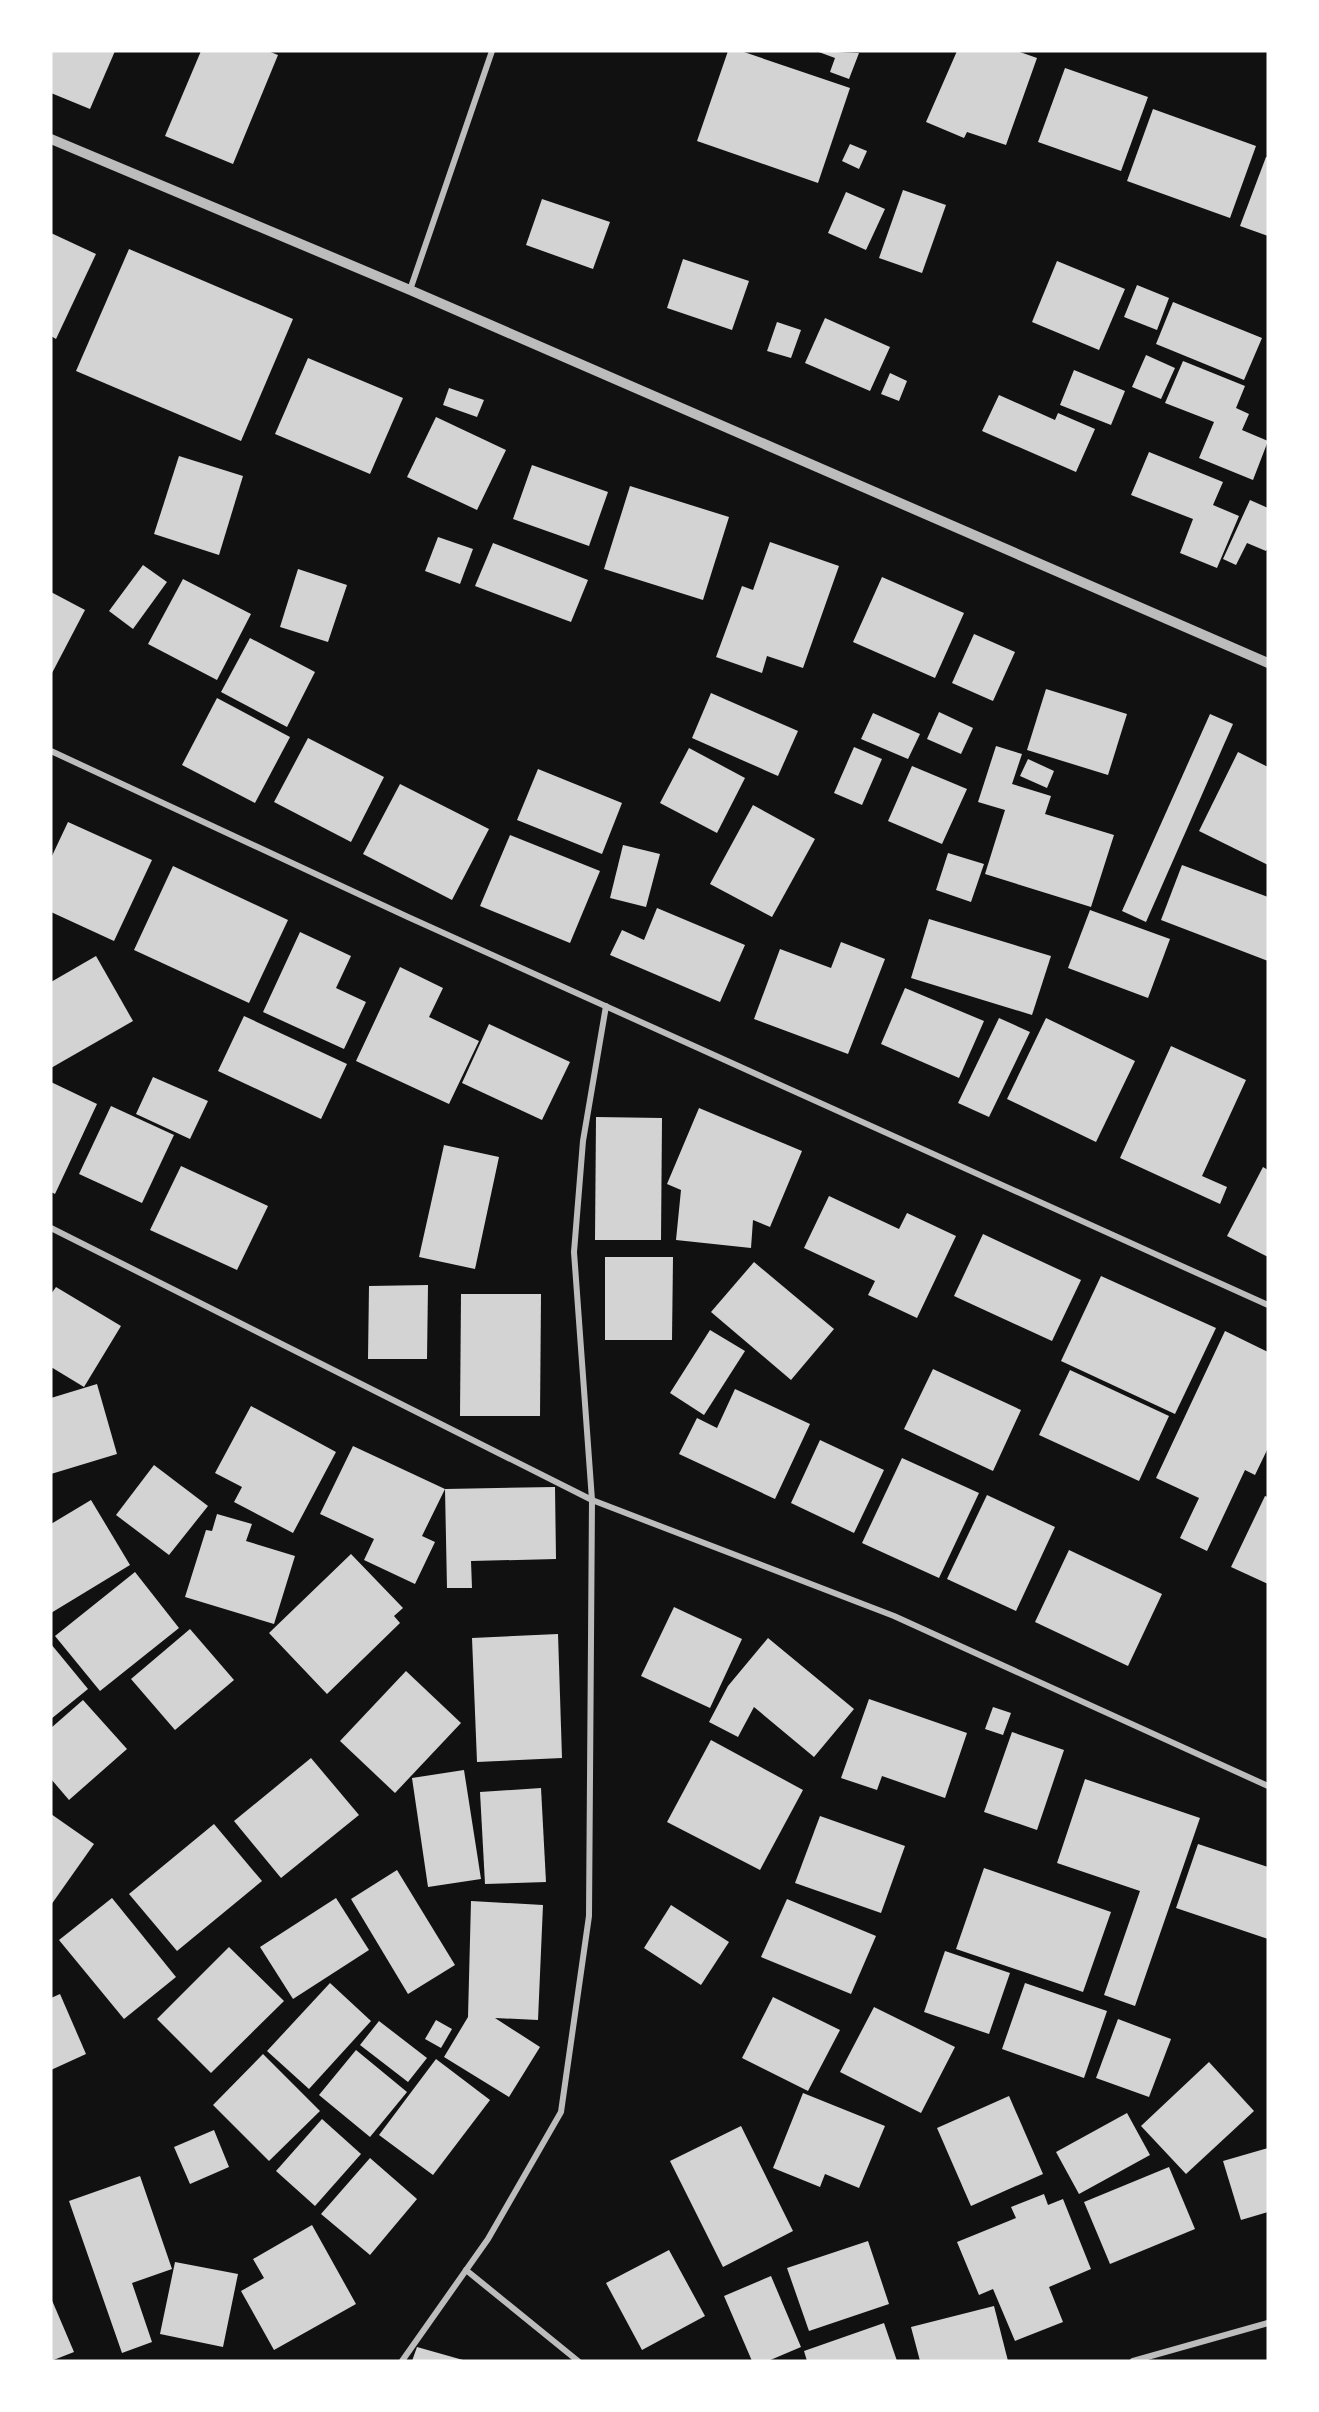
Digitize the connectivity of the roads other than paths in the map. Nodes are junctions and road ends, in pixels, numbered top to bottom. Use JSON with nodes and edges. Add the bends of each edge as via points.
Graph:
{"nodes":[{"id":1,"x":492,"y":51,"type":"edge"},
{"id":2,"x":51,"y":139,"type":"edge"},
{"id":3,"x":410,"y":290,"type":"junction"},
{"id":4,"x":1268,"y":663,"type":"edge"},
{"id":5,"x":51,"y":751,"type":"edge"},
{"id":6,"x":606,"y":1006,"type":"junction"},
{"id":7,"x":51,"y":1228,"type":"edge"},
{"id":8,"x":1268,"y":1305,"type":"edge"},
{"id":9,"x":592,"y":1500,"type":"junction"},
{"id":10,"x":1268,"y":1786,"type":"edge"},
{"id":11,"x":466,"y":2270,"type":"junction"},
{"id":12,"x":1268,"y":2323,"type":"edge"},
{"id":13,"x":402,"y":2361,"type":"edge"},
{"id":14,"x":578,"y":2361,"type":"edge"},
{"id":15,"x":1133,"y":2361,"type":"edge"}],
"edges":[{"from":1,"to":3,"type":"street"},
{"from":2,"to":3,"type":"street"},
{"from":3,"to":4,"type":"street"},
{"from":5,"to":6,"type":"street"},
{"from":6,"to":8,"type":"street"},
{"from":6,"to":9,"type":"street","via":[[583,1141],[574,1252]]},
{"from":7,"to":9,"type":"street"},
{"from":9,"to":10,"type":"street","via":[[894,1616]]},
{"from":9,"to":11,"type":"street","via":[[589,1916],[561,2112],[488,2240]]},
{"from":11,"to":13,"type":"street"},
{"from":11,"to":14,"type":"street"},
{"from":12,"to":15,"type":"street"}]}
